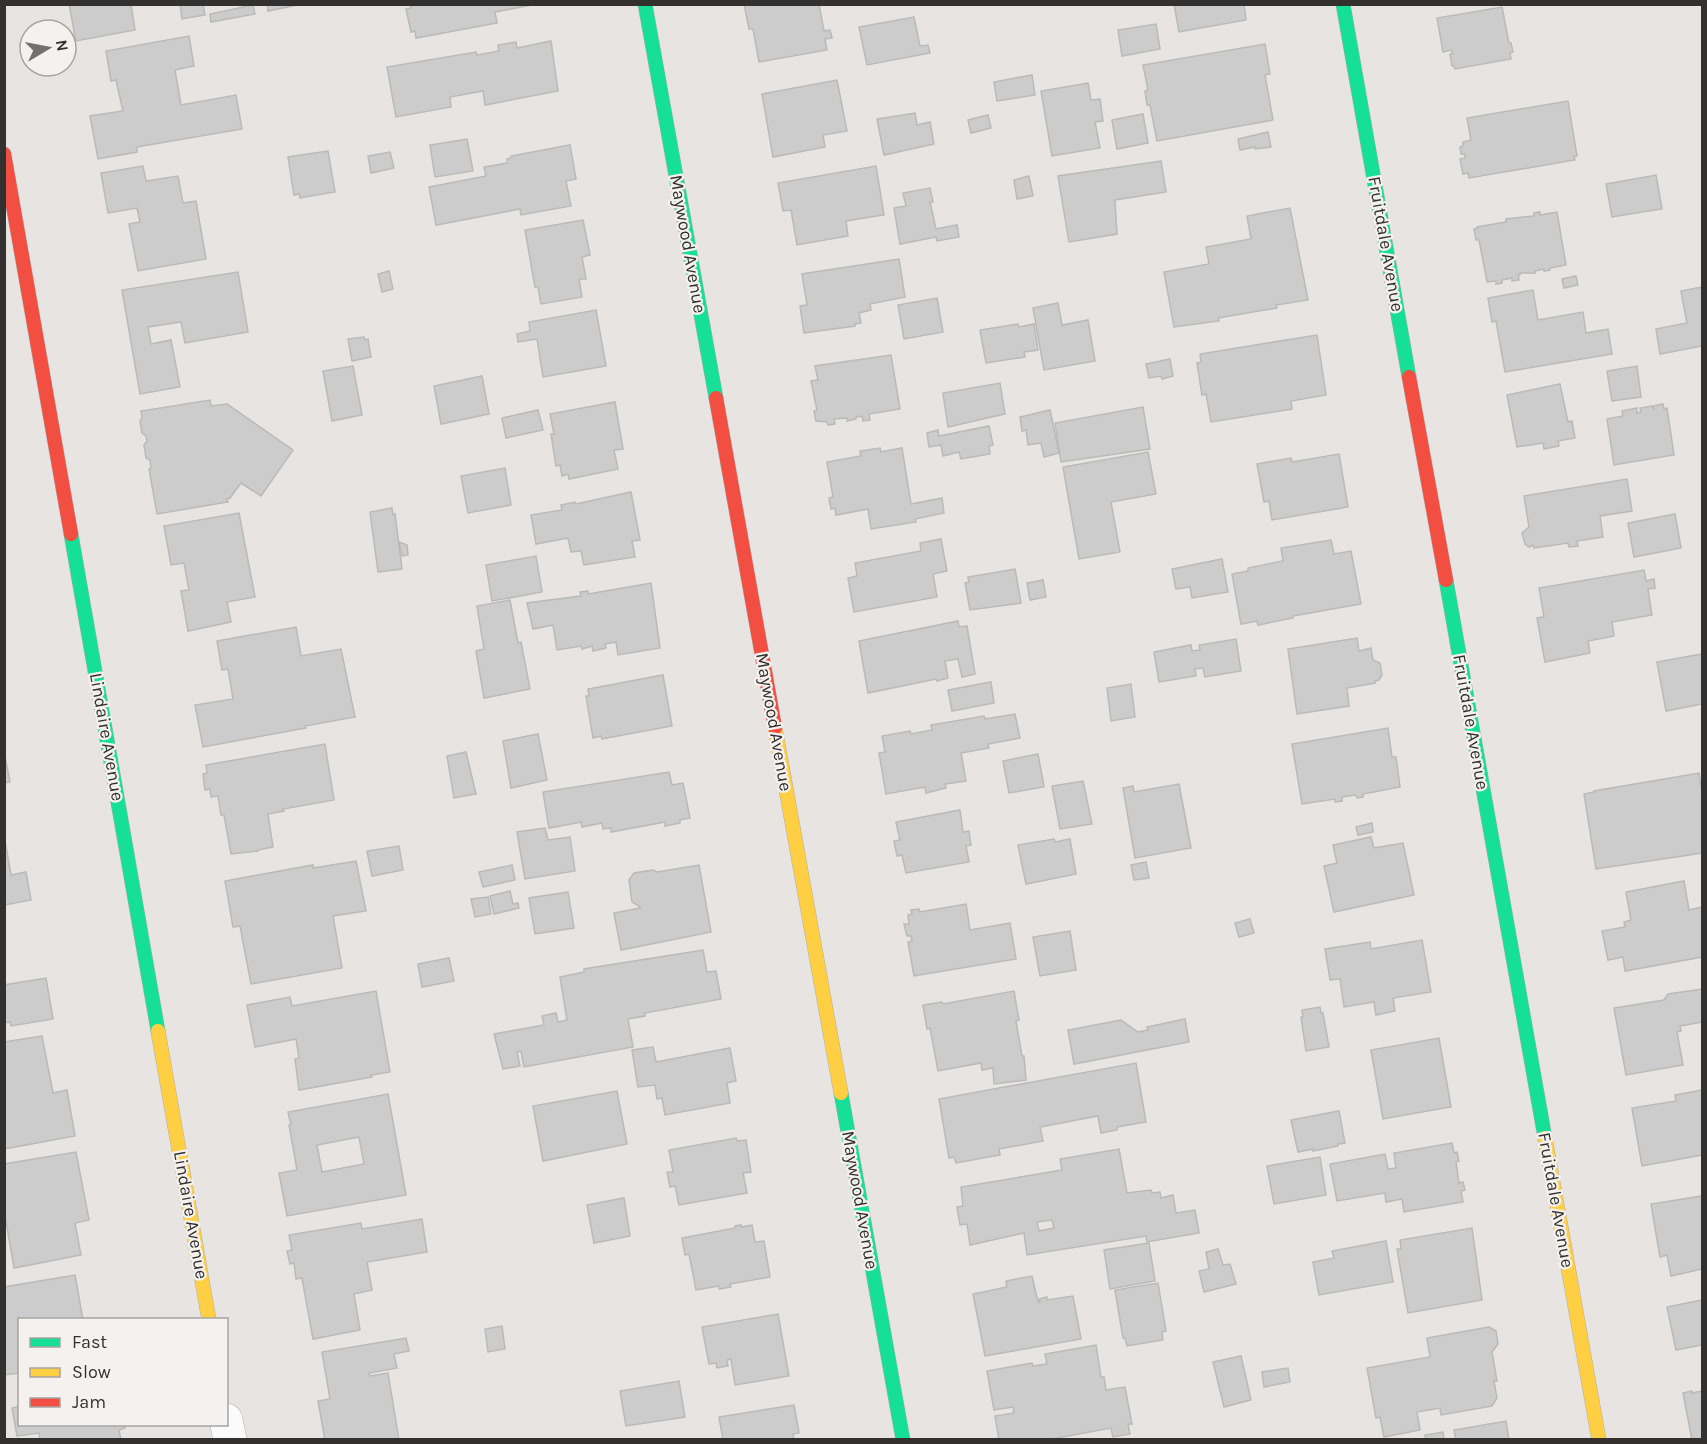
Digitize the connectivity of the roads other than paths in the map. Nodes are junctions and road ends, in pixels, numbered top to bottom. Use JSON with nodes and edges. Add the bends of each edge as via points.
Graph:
{"nodes":[{"id":1,"x":645,"y":4,"type":"edge"},
{"id":2,"x":1343,"y":4,"type":"edge"},
{"id":3,"x":4,"y":154,"type":"edge"},
{"id":4,"x":209,"y":1318,"type":"edge"},
{"id":5,"x":903,"y":1440,"type":"edge"},
{"id":6,"x":1599,"y":1440,"type":"edge"}],
"edges":[{"from":1,"to":5,"type":"street","name":"Maywood Avenue"},
{"from":2,"to":6,"type":"street","name":"Fruitdale Avenue"},
{"from":3,"to":4,"type":"street","name":"Lindaire Avenue"}]}
